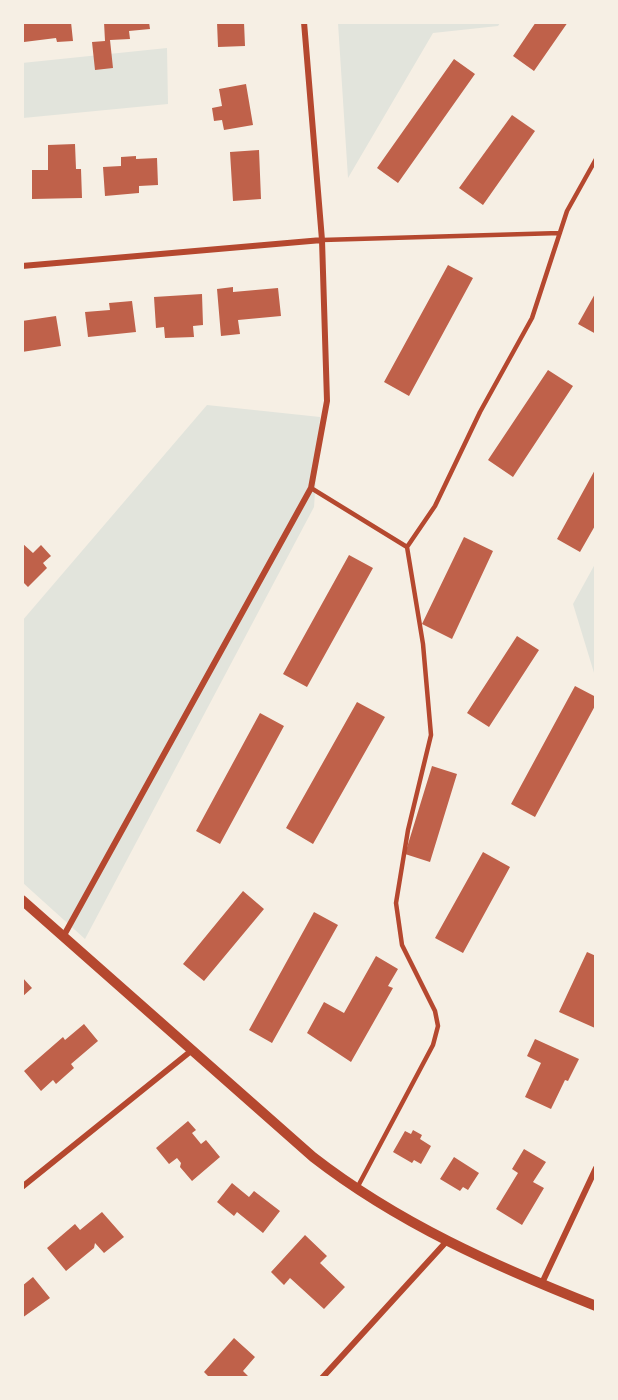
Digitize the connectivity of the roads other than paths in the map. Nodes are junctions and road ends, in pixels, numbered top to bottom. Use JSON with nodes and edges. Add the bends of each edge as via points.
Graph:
{"nodes":[{"id":1,"x":304,"y":22,"type":"edge"},
{"id":2,"x":596,"y":159,"type":"edge"},
{"id":3,"x":560,"y":233,"type":"junction"},
{"id":4,"x":322,"y":240,"type":"junction"},
{"id":5,"x":22,"y":266,"type":"edge"},
{"id":6,"x":311,"y":488,"type":"junction"},
{"id":7,"x":407,"y":546,"type":"junction"},
{"id":8,"x":22,"y":900,"type":"edge"},
{"id":9,"x":63,"y":937,"type":"junction"},
{"id":10,"x":191,"y":1051,"type":"junction"},
{"id":11,"x":596,"y":1168,"type":"edge"},
{"id":12,"x":22,"y":1187,"type":"edge"},
{"id":13,"x":356,"y":1191,"type":"junction"},
{"id":14,"x":446,"y":1242,"type":"junction"},
{"id":15,"x":542,"y":1283,"type":"junction"},
{"id":16,"x":596,"y":1306,"type":"edge"},
{"id":17,"x":322,"y":1377,"type":"edge"}],
"edges":[{"from":1,"to":4,"type":"street"},
{"from":2,"to":3,"type":"lane","via":[[567,211]]},
{"from":3,"to":4,"type":"lane"},
{"from":3,"to":7,"type":"lane","via":[[532,318],[480,412],[435,506]]},
{"from":4,"to":5,"type":"street"},
{"from":4,"to":6,"type":"street","via":[[327,401]]},
{"from":6,"to":7,"type":"lane"},
{"from":6,"to":9,"type":"street"},
{"from":7,"to":13,"type":"lane","via":[[423,644],[431,735],[408,830],[396,903],[402,945],[435,1011],[438,1026],[434,1045]]},
{"from":8,"to":9,"type":"street"},
{"from":9,"to":10,"type":"street"},
{"from":10,"to":12,"type":"street"},
{"from":10,"to":13,"type":"street"},
{"from":11,"to":15,"type":"street"},
{"from":13,"to":14,"type":"street"},
{"from":14,"to":15,"type":"street"},
{"from":14,"to":17,"type":"street"},
{"from":15,"to":16,"type":"street"}]}
